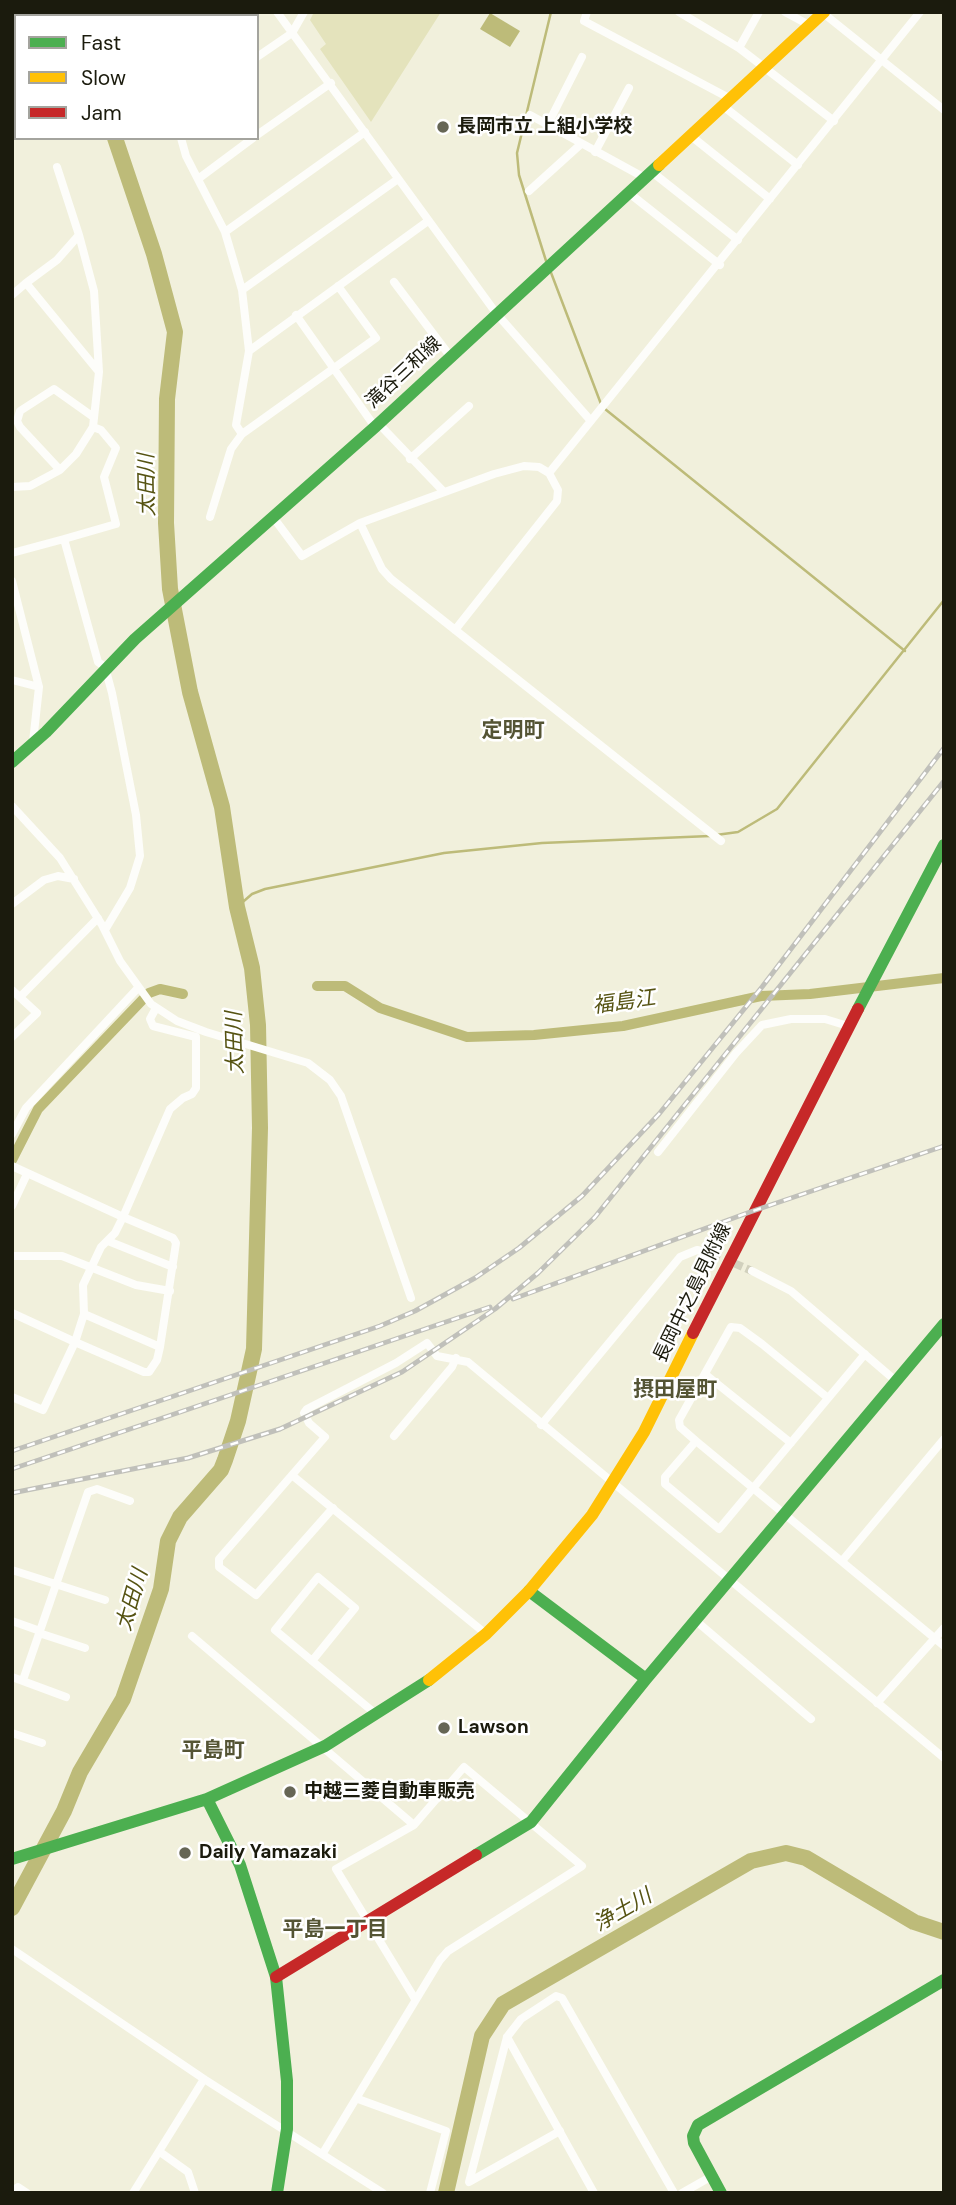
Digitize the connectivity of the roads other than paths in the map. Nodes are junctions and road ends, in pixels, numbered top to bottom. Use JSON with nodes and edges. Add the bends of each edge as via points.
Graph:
{"nodes":[{"id":1,"x":277,"y":12,"type":"edge"},
{"id":2,"x":304,"y":12,"type":"edge"},
{"id":3,"x":587,"y":12,"type":"edge"},
{"id":4,"x":679,"y":12,"type":"edge"},
{"id":5,"x":759,"y":12,"type":"edge"},
{"id":6,"x":785,"y":12,"type":"edge"},
{"id":7,"x":920,"y":12,"type":"edge"},
{"id":8,"x":824,"y":13,"type":"edge"},
{"id":9,"x":690,"y":15,"type":"edge"},
{"id":10,"x":809,"y":25,"type":"junction"},
{"id":11,"x":292,"y":33,"type":"junction"},
{"id":12,"x":739,"y":48,"type":"junction"},
{"id":13,"x":259,"y":55,"type":"edge"},
{"id":14,"x":582,"y":57,"type":"dead end"},
{"id":15,"x":882,"y":60,"type":"junction"},
{"id":16,"x":766,"y":67,"type":"junction"},
{"id":17,"x":331,"y":83,"type":"junction"},
{"id":18,"x":629,"y":88,"type":"dead end"},
{"id":19,"x":727,"y":102,"type":"junction"},
{"id":20,"x":944,"y":110,"type":"edge"},
{"id":21,"x":530,"y":115,"type":"dead end"},
{"id":22,"x":834,"y":121,"type":"junction"},
{"id":23,"x":547,"y":126,"type":"junction"},
{"id":24,"x":365,"y":132,"type":"junction"},
{"id":25,"x":259,"y":134,"type":"edge"},
{"id":26,"x":691,"y":136,"type":"junction"},
{"id":27,"x":182,"y":140,"type":"edge"},
{"id":28,"x":250,"y":140,"type":"edge"},
{"id":29,"x":581,"y":144,"type":"junction"},
{"id":30,"x":595,"y":152,"type":"junction"},
{"id":31,"x":798,"y":165,"type":"junction"},
{"id":32,"x":57,"y":167,"type":"dead end"},
{"id":33,"x":648,"y":175,"type":"junction"},
{"id":34,"x":198,"y":179,"type":"junction"},
{"id":35,"x":398,"y":179,"type":"junction"},
{"id":36,"x":529,"y":191,"type":"dead end"},
{"id":37,"x":629,"y":193,"type":"junction"},
{"id":38,"x":771,"y":199,"type":"junction"},
{"id":39,"x":428,"y":221,"type":"junction"},
{"id":40,"x":225,"y":232,"type":"junction"},
{"id":41,"x":79,"y":235,"type":"junction"},
{"id":42,"x":738,"y":240,"type":"junction"},
{"id":43,"x":720,"y":265,"type":"junction"},
{"id":44,"x":394,"y":282,"type":"dead end"},
{"id":45,"x":26,"y":283,"type":"junction"},
{"id":46,"x":338,"y":286,"type":"junction"},
{"id":47,"x":242,"y":290,"type":"junction"},
{"id":48,"x":12,"y":295,"type":"edge"},
{"id":49,"x":496,"y":313,"type":"junction"},
{"id":50,"x":296,"y":316,"type":"junction"},
{"id":51,"x":250,"y":351,"type":"junction"},
{"id":52,"x":450,"y":356,"type":"junction"},
{"id":53,"x":334,"y":369,"type":"junction"},
{"id":54,"x":99,"y":372,"type":"junction"},
{"id":55,"x":469,"y":406,"type":"dead end"},
{"id":56,"x":92,"y":416,"type":"junction"},
{"id":57,"x":591,"y":421,"type":"junction"},
{"id":58,"x":376,"y":425,"type":"junction"},
{"id":59,"x":93,"y":427,"type":"junction"},
{"id":60,"x":242,"y":434,"type":"junction"},
{"id":61,"x":410,"y":459,"type":"junction"},
{"id":62,"x":60,"y":470,"type":"junction"},
{"id":63,"x":549,"y":473,"type":"junction"},
{"id":64,"x":12,"y":487,"type":"edge"},
{"id":65,"x":444,"y":492,"type":"junction"},
{"id":66,"x":210,"y":517,"type":"dead end"},
{"id":67,"x":273,"y":517,"type":"junction"},
{"id":68,"x":360,"y":523,"type":"junction"},
{"id":69,"x":64,"y":539,"type":"junction"},
{"id":70,"x":12,"y":553,"type":"edge"},
{"id":71,"x":12,"y":581,"type":"edge"},
{"id":72,"x":455,"y":630,"type":"junction"},
{"id":73,"x":105,"y":667,"type":"junction"},
{"id":74,"x":12,"y":680,"type":"edge"},
{"id":75,"x":39,"y":687,"type":"junction"},
{"id":76,"x":32,"y":746,"type":"junction"},
{"id":77,"x":12,"y":762,"type":"edge"},
{"id":78,"x":12,"y":806,"type":"edge"},
{"id":79,"x":720,"y":841,"type":"dead end"},
{"id":80,"x":944,"y":845,"type":"edge"},
{"id":81,"x":74,"y":879,"type":"junction"},
{"id":82,"x":12,"y":904,"type":"edge"},
{"id":83,"x":98,"y":918,"type":"junction"},
{"id":84,"x":105,"y":930,"type":"junction"},
{"id":85,"x":12,"y":990,"type":"edge"},
{"id":86,"x":138,"y":991,"type":"junction"},
{"id":87,"x":20,"y":997,"type":"junction"},
{"id":88,"x":153,"y":1006,"type":"junction"},
{"id":89,"x":851,"y":1020,"type":"junction"},
{"id":90,"x":12,"y":1037,"type":"edge"},
{"id":91,"x":12,"y":1134,"type":"edge"},
{"id":92,"x":658,"y":1152,"type":"dead end"},
{"id":93,"x":15,"y":1168,"type":"edge"},
{"id":94,"x":27,"y":1174,"type":"junction"},
{"id":95,"x":12,"y":1206,"type":"edge"},
{"id":96,"x":122,"y":1217,"type":"junction"},
{"id":97,"x":108,"y":1241,"type":"junction"},
{"id":98,"x":713,"y":1254,"type":"tunnel mouth"},
{"id":99,"x":12,"y":1256,"type":"edge"},
{"id":100,"x":92,"y":1267,"type":"junction"},
{"id":101,"x":173,"y":1267,"type":"junction"},
{"id":102,"x":752,"y":1271,"type":"tunnel mouth"},
{"id":103,"x":170,"y":1291,"type":"junction"},
{"id":104,"x":411,"y":1297,"type":"dead end"},
{"id":105,"x":12,"y":1313,"type":"edge"},
{"id":106,"x":84,"y":1314,"type":"junction"},
{"id":107,"x":944,"y":1324,"type":"edge"},
{"id":108,"x":75,"y":1342,"type":"junction"},
{"id":109,"x":160,"y":1347,"type":"junction"},
{"id":110,"x":865,"y":1354,"type":"junction"},
{"id":111,"x":456,"y":1358,"type":"junction"},
{"id":112,"x":705,"y":1374,"type":"junction"},
{"id":113,"x":896,"y":1381,"type":"junction"},
{"id":114,"x":12,"y":1396,"type":"edge"},
{"id":115,"x":828,"y":1398,"type":"junction"},
{"id":116,"x":541,"y":1425,"type":"junction"},
{"id":117,"x":394,"y":1436,"type":"dead end"},
{"id":118,"x":944,"y":1439,"type":"edge"},
{"id":119,"x":696,"y":1441,"type":"junction"},
{"id":120,"x":791,"y":1443,"type":"junction"},
{"id":121,"x":293,"y":1476,"type":"junction"},
{"id":122,"x":613,"y":1484,"type":"junction"},
{"id":123,"x":754,"y":1487,"type":"junction"},
{"id":124,"x":131,"y":1501,"type":"dead end"},
{"id":125,"x":332,"y":1508,"type":"junction"},
{"id":126,"x":785,"y":1514,"type":"junction"},
{"id":127,"x":842,"y":1562,"type":"junction"},
{"id":128,"x":12,"y":1570,"type":"edge"},
{"id":129,"x":731,"y":1579,"type":"junction"},
{"id":130,"x":56,"y":1583,"type":"junction"},
{"id":131,"x":529,"y":1591,"type":"junction"},
{"id":132,"x":105,"y":1600,"type":"dead end"},
{"id":133,"x":695,"y":1620,"type":"junction"},
{"id":134,"x":12,"y":1621,"type":"edge"},
{"id":135,"x":944,"y":1628,"type":"edge"},
{"id":136,"x":39,"y":1632,"type":"junction"},
{"id":137,"x":486,"y":1634,"type":"junction"},
{"id":138,"x":192,"y":1636,"type":"dead end"},
{"id":139,"x":935,"y":1638,"type":"junction"},
{"id":140,"x":944,"y":1646,"type":"edge"},
{"id":141,"x":85,"y":1648,"type":"dead end"},
{"id":142,"x":312,"y":1661,"type":"junction"},
{"id":143,"x":12,"y":1677,"type":"edge"},
{"id":144,"x":646,"y":1679,"type":"junction"},
{"id":145,"x":23,"y":1680,"type":"junction"},
{"id":146,"x":66,"y":1697,"type":"dead end"},
{"id":147,"x":877,"y":1703,"type":"junction"},
{"id":148,"x":377,"y":1715,"type":"junction"},
{"id":149,"x":811,"y":1719,"type":"dead end"},
{"id":150,"x":12,"y":1733,"type":"edge"},
{"id":151,"x":42,"y":1743,"type":"dead end"},
{"id":152,"x":324,"y":1746,"type":"junction"},
{"id":153,"x":944,"y":1758,"type":"edge"},
{"id":154,"x":207,"y":1799,"type":"junction"},
{"id":155,"x":531,"y":1822,"type":"junction"},
{"id":156,"x":414,"y":1825,"type":"junction"},
{"id":157,"x":12,"y":1859,"type":"edge"},
{"id":158,"x":367,"y":1921,"type":"junction"},
{"id":159,"x":12,"y":1949,"type":"edge"},
{"id":160,"x":276,"y":1977,"type":"junction"},
{"id":161,"x":944,"y":1980,"type":"edge"},
{"id":162,"x":415,"y":1999,"type":"junction"},
{"id":163,"x":507,"y":2037,"type":"junction"},
{"id":164,"x":204,"y":2079,"type":"junction"},
{"id":165,"x":358,"y":2099,"type":"junction"},
{"id":166,"x":286,"y":2129,"type":"junction"},
{"id":167,"x":560,"y":2131,"type":"junction"},
{"id":168,"x":160,"y":2152,"type":"junction"},
{"id":169,"x":323,"y":2153,"type":"junction"},
{"id":170,"x":712,"y":2176,"type":"junction"},
{"id":171,"x":12,"y":2191,"type":"edge"},
{"id":172,"x":27,"y":2193,"type":"edge"},
{"id":173,"x":134,"y":2193,"type":"edge"},
{"id":174,"x":195,"y":2193,"type":"edge"},
{"id":175,"x":277,"y":2193,"type":"edge"},
{"id":176,"x":383,"y":2193,"type":"edge"},
{"id":177,"x":430,"y":2193,"type":"edge"},
{"id":178,"x":594,"y":2193,"type":"edge"},
{"id":179,"x":674,"y":2193,"type":"edge"},
{"id":180,"x":682,"y":2193,"type":"edge"},
{"id":181,"x":721,"y":2193,"type":"edge"}],
"edges":[{"from":1,"to":11,"type":"street"},
{"from":2,"to":11,"type":"street"},
{"from":3,"to":19,"type":"street","via":[[584,22]]},
{"from":4,"to":9,"type":"street"},
{"from":5,"to":12,"type":"street"},
{"from":6,"to":10,"type":"street"},
{"from":7,"to":15,"type":"street"},
{"from":8,"to":10,"type":"main road","name":"滝谷三和線"},
{"from":8,"to":15,"type":"street"},
{"from":9,"to":12,"type":"street"},
{"from":10,"to":16,"type":"main road","name":"滝谷三和線"},
{"from":11,"to":13,"type":"street"},
{"from":11,"to":17,"type":"street"},
{"from":12,"to":16,"type":"street"},
{"from":14,"to":23,"type":"street"},
{"from":15,"to":20,"type":"street"},
{"from":15,"to":22,"type":"street"},
{"from":16,"to":19,"type":"main road","name":"滝谷三和線"},
{"from":16,"to":22,"type":"street"},
{"from":17,"to":24,"type":"street"},
{"from":17,"to":25,"type":"street"},
{"from":18,"to":30,"type":"street"},
{"from":19,"to":26,"type":"main road","name":"滝谷三和線"},
{"from":19,"to":31,"type":"street"},
{"from":21,"to":23,"type":"street"},
{"from":22,"to":31,"type":"street"},
{"from":23,"to":29,"type":"street"},
{"from":24,"to":35,"type":"street"},
{"from":24,"to":40,"type":"street"},
{"from":26,"to":33,"type":"main road","name":"滝谷三和線"},
{"from":26,"to":38,"type":"street"},
{"from":27,"to":34,"type":"street"},
{"from":28,"to":34,"type":"street"},
{"from":29,"to":30,"type":"street"},
{"from":29,"to":36,"type":"street"},
{"from":30,"to":33,"type":"street"},
{"from":31,"to":38,"type":"street"},
{"from":32,"to":41,"type":"street"},
{"from":33,"to":37,"type":"main road","name":"滝谷三和線"},
{"from":33,"to":42,"type":"street"},
{"from":34,"to":40,"type":"street"},
{"from":35,"to":39,"type":"street"},
{"from":35,"to":47,"type":"street"},
{"from":37,"to":43,"type":"street"},
{"from":37,"to":49,"type":"main road","name":"滝谷三和線"},
{"from":38,"to":42,"type":"street"},
{"from":39,"to":46,"type":"street"},
{"from":39,"to":49,"type":"street"},
{"from":40,"to":47,"type":"street"},
{"from":41,"to":45,"type":"street","via":[[57,260]]},
{"from":41,"to":54,"type":"street","via":[[94,291]]},
{"from":42,"to":43,"type":"street"},
{"from":43,"to":57,"type":"street"},
{"from":44,"to":52,"type":"street"},
{"from":45,"to":48,"type":"street"},
{"from":45,"to":54,"type":"street"},
{"from":46,"to":50,"type":"street"},
{"from":46,"to":53,"type":"street","via":[[376,338]]},
{"from":47,"to":51,"type":"street"},
{"from":49,"to":52,"type":"main road","name":"滝谷三和線"},
{"from":49,"to":57,"type":"street"},
{"from":50,"to":51,"type":"street"},
{"from":50,"to":53,"type":"street"},
{"from":51,"to":60,"type":"street","via":[[236,425]]},
{"from":52,"to":58,"type":"main road","name":"滝谷三和線"},
{"from":53,"to":58,"type":"street"},
{"from":53,"to":60,"type":"street"},
{"from":54,"to":56,"type":"street"},
{"from":55,"to":61,"type":"street"},
{"from":56,"to":59,"type":"street"},
{"from":56,"to":62,"type":"street","via":[[54,389],[20,411],[20,427]]},
{"from":57,"to":63,"type":"street"},
{"from":58,"to":61,"type":"street"},
{"from":58,"to":67,"type":"main road","name":"滝谷三和線"},
{"from":59,"to":62,"type":"street"},
{"from":59,"to":69,"type":"street","via":[[107,435],[116,448],[104,477],[116,524]]},
{"from":60,"to":66,"type":"street","via":[[231,449]]},
{"from":61,"to":65,"type":"street"},
{"from":62,"to":64,"type":"street","via":[[30,486]]},
{"from":63,"to":65,"type":"street","via":[[524,466]]},
{"from":63,"to":72,"type":"street","via":[[558,490],[557,501]]},
{"from":65,"to":68,"type":"street"},
{"from":67,"to":68,"type":"street","via":[[302,556]]},
{"from":67,"to":73,"type":"main road","name":"滝谷三和線"},
{"from":68,"to":72,"type":"street","via":[[382,569]]},
{"from":69,"to":70,"type":"street"},
{"from":69,"to":73,"type":"street","via":[[98,662]]},
{"from":71,"to":75,"type":"street"},
{"from":72,"to":79,"type":"street"},
{"from":73,"to":76,"type":"main road","name":"滝谷三和線"},
{"from":73,"to":84,"type":"street","via":[[136,815],[140,856],[130,888]]},
{"from":74,"to":75,"type":"street"},
{"from":75,"to":76,"type":"street"},
{"from":76,"to":77,"type":"main road","name":"滝谷三和線"},
{"from":78,"to":81,"type":"street","via":[[49,843]]},
{"from":80,"to":89,"type":"main road","name":"長岡中之島見附線"},
{"from":81,"to":82,"type":"street","via":[[58,876],[44,880]]},
{"from":81,"to":83,"type":"street"},
{"from":83,"to":84,"type":"street"},
{"from":83,"to":87,"type":"street"},
{"from":84,"to":86,"type":"street"},
{"from":85,"to":87,"type":"street"},
{"from":86,"to":88,"type":"street"},
{"from":86,"to":91,"type":"street","via":[[26,1108]]},
{"from":87,"to":90,"type":"street","via":[[37,1013]]},
{"from":88,"to":96,"type":"street","via":[[153,1026],[196,1037],[196,1088],[170,1109]]},
{"from":88,"to":104,"type":"street","via":[[206,1032],[302,1061],[325,1074],[341,1096]]},
{"from":89,"to":92,"type":"street","via":[[792,1019],[762,1025]]},
{"from":89,"to":122,"type":"main road","name":"長岡中之島見附線","via":[[668,1388]]},
{"from":93,"to":94,"type":"street"},
{"from":94,"to":95,"type":"street"},
{"from":94,"to":96,"type":"street"},
{"from":96,"to":97,"type":"street"},
{"from":96,"to":101,"type":"street","via":[[173,1238]]},
{"from":97,"to":100,"type":"street"},
{"from":97,"to":101,"type":"street"},
{"from":98,"to":116,"type":"street","via":[[697,1250],[680,1257]]},
{"from":99,"to":100,"type":"street","via":[[62,1256]]},
{"from":100,"to":103,"type":"street","via":[[136,1285]]},
{"from":100,"to":106,"type":"street","via":[[83,1285]]},
{"from":101,"to":103,"type":"street"},
{"from":102,"to":110,"type":"street","via":[[791,1291]]},
{"from":103,"to":109,"type":"street"},
{"from":105,"to":108,"type":"street"},
{"from":106,"to":108,"type":"street"},
{"from":106,"to":109,"type":"street"},
{"from":107,"to":113,"type":"main road"},
{"from":108,"to":109,"type":"street","via":[[144,1372],[152,1371]]},
{"from":108,"to":114,"type":"street","via":[[43,1410]]},
{"from":110,"to":113,"type":"street"},
{"from":110,"to":115,"type":"street"},
{"from":111,"to":116,"type":"street","via":[[468,1362]]},
{"from":111,"to":117,"type":"street"},
{"from":111,"to":121,"type":"street","via":[[437,1356],[427,1343],[307,1409],[304,1413],[309,1423],[325,1437]]},
{"from":112,"to":115,"type":"street","via":[[731,1327],[740,1328]]},
{"from":112,"to":119,"type":"street","via":[[679,1420],[680,1427]]},
{"from":112,"to":120,"type":"street"},
{"from":113,"to":126,"type":"main road"},
{"from":115,"to":120,"type":"street"},
{"from":116,"to":122,"type":"street"},
{"from":118,"to":127,"type":"street"},
{"from":119,"to":123,"type":"street"},
{"from":119,"to":123,"type":"street","via":[[665,1477],[665,1484],[719,1529]]},
{"from":120,"to":123,"type":"street"},
{"from":121,"to":125,"type":"street"},
{"from":121,"to":125,"type":"street","via":[[219,1559],[219,1567],[256,1595]]},
{"from":122,"to":129,"type":"street"},
{"from":122,"to":131,"type":"main road","name":"長岡中之島見附線"},
{"from":123,"to":126,"type":"street"},
{"from":124,"to":130,"type":"street","via":[[97,1489],[88,1492]]},
{"from":125,"to":137,"type":"street"},
{"from":126,"to":127,"type":"street"},
{"from":126,"to":129,"type":"main road"},
{"from":127,"to":139,"type":"street"},
{"from":128,"to":130,"type":"street"},
{"from":129,"to":133,"type":"main road"},
{"from":129,"to":147,"type":"street"},
{"from":130,"to":132,"type":"street"},
{"from":130,"to":136,"type":"street"},
{"from":131,"to":137,"type":"main road","name":"長岡中之島見附線"},
{"from":131,"to":144,"type":"main road"},
{"from":133,"to":144,"type":"main road"},
{"from":133,"to":149,"type":"street"},
{"from":134,"to":136,"type":"street"},
{"from":135,"to":139,"type":"street"},
{"from":136,"to":141,"type":"street"},
{"from":136,"to":145,"type":"street"},
{"from":137,"to":148,"type":"main road","name":"長岡中之島見附線"},
{"from":138,"to":152,"type":"street"},
{"from":139,"to":140,"type":"street"},
{"from":139,"to":147,"type":"street"},
{"from":142,"to":142,"type":"street","via":[[275,1630],[318,1577],[355,1608]]},
{"from":142,"to":148,"type":"street"},
{"from":143,"to":145,"type":"street"},
{"from":144,"to":155,"type":"main road"},
{"from":145,"to":146,"type":"street"},
{"from":147,"to":153,"type":"street"},
{"from":148,"to":152,"type":"main road","name":"長岡中之島見附線"},
{"from":150,"to":151,"type":"street"},
{"from":152,"to":154,"type":"main road","name":"長岡中之島見附線"},
{"from":152,"to":156,"type":"street"},
{"from":154,"to":157,"type":"main road","name":"長岡中之島見附線"},
{"from":154,"to":160,"type":"main road","via":[[240,1865]]},
{"from":155,"to":156,"type":"street","via":[[464,1767]]},
{"from":155,"to":158,"type":"main road"},
{"from":155,"to":162,"type":"street","via":[[582,1866],[448,1951]]},
{"from":156,"to":158,"type":"street","via":[[336,1869]]},
{"from":158,"to":160,"type":"main road"},
{"from":158,"to":162,"type":"street"},
{"from":159,"to":164,"type":"street"},
{"from":160,"to":166,"type":"main road","via":[[285,2047]]},
{"from":161,"to":170,"type":"main road","via":[[698,2125],[694,2143]]},
{"from":162,"to":165,"type":"street"},
{"from":163,"to":167,"type":"street"},
{"from":163,"to":167,"type":"street","via":[[469,2182]]},
{"from":163,"to":179,"type":"street","via":[[533,2010],[550,1998],[562,1998]]},
{"from":164,"to":166,"type":"street"},
{"from":164,"to":168,"type":"street"},
{"from":165,"to":169,"type":"street"},
{"from":165,"to":177,"type":"street","via":[[446,2131]]},
{"from":166,"to":169,"type":"street"},
{"from":166,"to":175,"type":"main road"},
{"from":167,"to":178,"type":"street"},
{"from":168,"to":173,"type":"street"},
{"from":168,"to":174,"type":"street","via":[[188,2172]]},
{"from":169,"to":176,"type":"street"},
{"from":170,"to":180,"type":"street"},
{"from":170,"to":181,"type":"main road"},
{"from":171,"to":172,"type":"street","via":[[18,2187]]}]}
